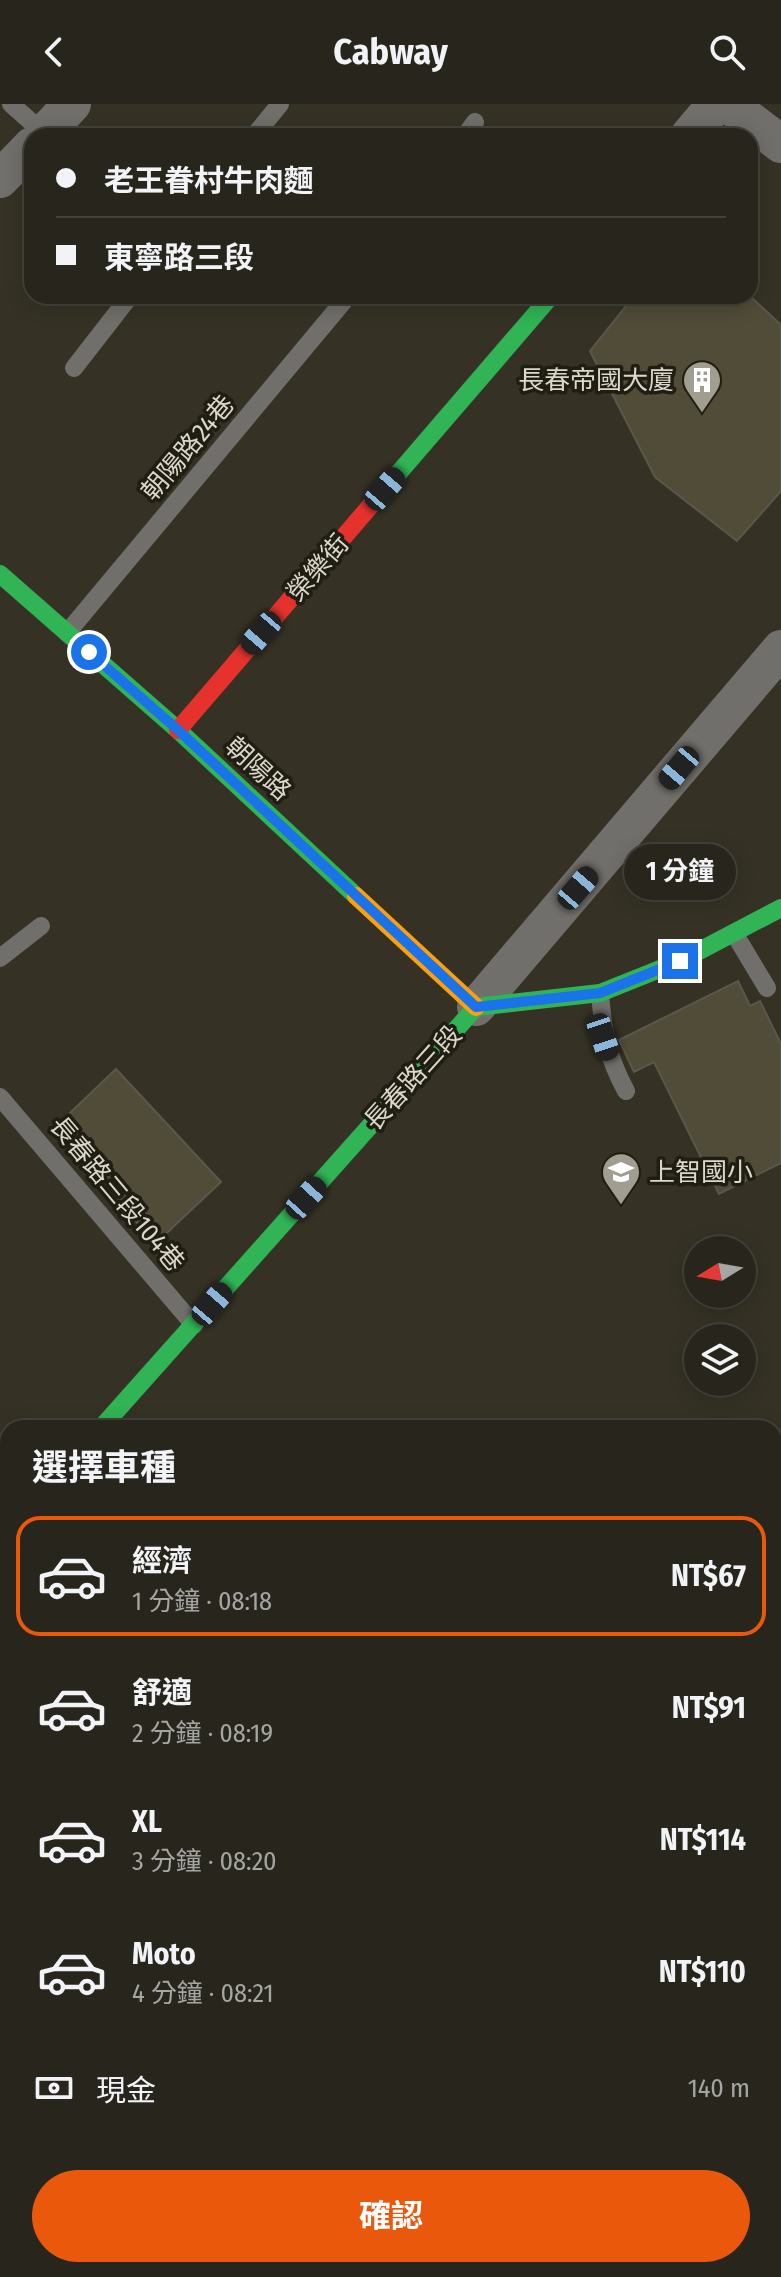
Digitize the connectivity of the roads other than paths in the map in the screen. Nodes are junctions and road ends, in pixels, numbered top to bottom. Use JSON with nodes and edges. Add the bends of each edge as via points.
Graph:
{"nodes":[{"id":1,"x":11,"y":104,"type":"edge"},
{"id":2,"x":72,"y":104,"type":"edge"},
{"id":3,"x":280,"y":104,"type":"edge"},
{"id":4,"x":716,"y":104,"type":"edge"},
{"id":5,"x":728,"y":104,"type":"edge"},
{"id":6,"x":32,"y":128,"type":"edge"},
{"id":7,"x":50,"y":128,"type":"edge"},
{"id":8,"x":260,"y":128,"type":"edge"},
{"id":9,"x":696,"y":128,"type":"edge"},
{"id":10,"x":781,"y":144,"type":"edge"},
{"id":11,"x":24,"y":155,"type":"edge"},
{"id":12,"x":0,"y":179,"type":"edge"},
{"id":13,"x":124,"y":304,"type":"edge"},
{"id":14,"x":341,"y":304,"type":"edge"},
{"id":15,"x":544,"y":304,"type":"edge"},
{"id":16,"x":74,"y":368,"type":"dead end"},
{"id":17,"x":0,"y":574,"type":"edge"},
{"id":18,"x":67,"y":633,"type":"junction"},
{"id":19,"x":781,"y":649,"type":"edge"},
{"id":20,"x":178,"y":730,"type":"junction"},
{"id":21,"x":778,"y":916,"type":"edge"},
{"id":22,"x":41,"y":926,"type":"dead end"},
{"id":23,"x":734,"y":933,"type":"junction"},
{"id":24,"x":0,"y":958,"type":"edge"},
{"id":25,"x":767,"y":988,"type":"dead end"},
{"id":26,"x":600,"y":993,"type":"junction"},
{"id":27,"x":476,"y":1007,"type":"junction"},
{"id":28,"x":626,"y":1091,"type":"dead end"},
{"id":29,"x":0,"y":1097,"type":"edge"},
{"id":30,"x":194,"y":1325,"type":"junction"},
{"id":31,"x":108,"y":1420,"type":"edge"}],
"edges":[{"from":1,"to":6,"type":"lane"},
{"from":2,"to":7,"type":"street"},
{"from":3,"to":8,"type":"lane"},
{"from":4,"to":9,"type":"street"},
{"from":5,"to":10,"type":"street"},
{"from":11,"to":12,"type":"street"},
{"from":13,"to":16,"type":"lane"},
{"from":14,"to":18,"type":"lane","name":"朝陽路24巷"},
{"from":15,"to":20,"type":"main road","name":"榮樂街"},
{"from":17,"to":18,"type":"main road","name":"朝陽路"},
{"from":18,"to":20,"type":"main road","name":"朝陽路"},
{"from":19,"to":27,"type":"street","name":"長春路三段"},
{"from":20,"to":27,"type":"main road","name":"朝陽路"},
{"from":21,"to":23,"type":"main road"},
{"from":22,"to":24,"type":"lane"},
{"from":23,"to":25,"type":"lane"},
{"from":23,"to":26,"type":"main road"},
{"from":26,"to":27,"type":"main road"},
{"from":26,"to":28,"type":"lane","via":[[603,1037]]},
{"from":27,"to":30,"type":"main road","name":"長春路三段"},
{"from":29,"to":30,"type":"lane","name":"長春路三段104巷"},
{"from":30,"to":31,"type":"main road","name":"長春路三段"}]}
